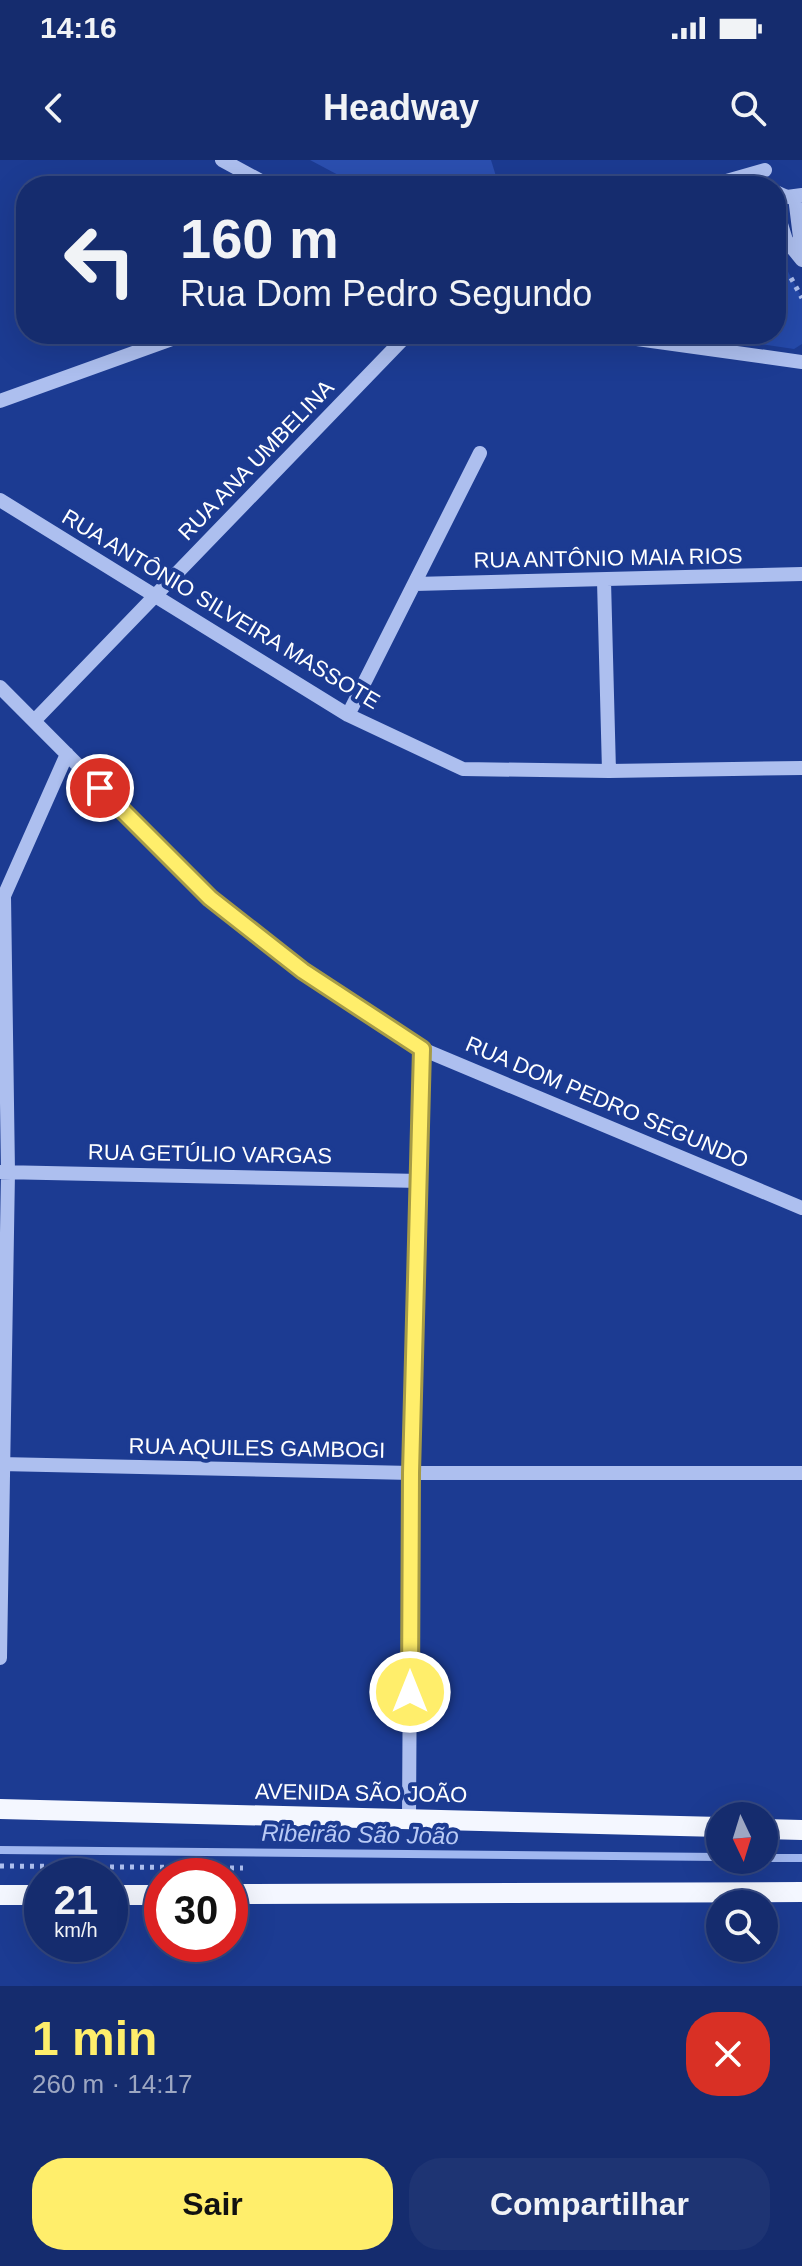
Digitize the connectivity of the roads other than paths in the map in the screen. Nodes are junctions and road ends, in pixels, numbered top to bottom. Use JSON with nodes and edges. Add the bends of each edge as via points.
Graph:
{"nodes":[{"id":1,"x":222,"y":160,"type":"edge"},
{"id":2,"x":252,"y":176,"type":"edge"},
{"id":3,"x":799,"y":196,"type":"edge"},
{"id":4,"x":786,"y":240,"type":"edge"},
{"id":5,"x":802,"y":257,"type":"edge"},
{"id":6,"x":158,"y":344,"type":"edge"},
{"id":7,"x":398,"y":344,"type":"edge"},
{"id":8,"x":673,"y":344,"type":"edge"},
{"id":9,"x":802,"y":362,"type":"edge"},
{"id":10,"x":0,"y":401,"type":"edge"},
{"id":11,"x":480,"y":453,"type":"dead end"},
{"id":12,"x":0,"y":500,"type":"edge"},
{"id":13,"x":802,"y":574,"type":"edge"},
{"id":14,"x":604,"y":581,"type":"junction"},
{"id":15,"x":415,"y":584,"type":"junction"},
{"id":16,"x":153,"y":597,"type":"junction"},
{"id":17,"x":0,"y":687,"type":"edge"},
{"id":18,"x":348,"y":715,"type":"junction"},
{"id":19,"x":35,"y":720,"type":"junction"},
{"id":20,"x":67,"y":754,"type":"junction"},
{"id":21,"x":802,"y":768,"type":"edge"},
{"id":22,"x":609,"y":771,"type":"junction"},
{"id":23,"x":422,"y":1049,"type":"junction"},
{"id":24,"x":4,"y":1172,"type":"edge"},
{"id":25,"x":420,"y":1181,"type":"junction"},
{"id":26,"x":802,"y":1208,"type":"edge"},
{"id":27,"x":1,"y":1464,"type":"edge"},
{"id":28,"x":411,"y":1473,"type":"junction"},
{"id":29,"x":802,"y":1473,"type":"edge"},
{"id":30,"x":0,"y":1658,"type":"edge"},
{"id":31,"x":0,"y":1809,"type":"edge"},
{"id":32,"x":409,"y":1818,"type":"junction"},
{"id":33,"x":706,"y":1827,"type":"edge"},
{"id":34,"x":778,"y":1829,"type":"edge"},
{"id":35,"x":802,"y":1830,"type":"edge"},
{"id":36,"x":802,"y":1892,"type":"edge"},
{"id":37,"x":248,"y":1894,"type":"edge"},
{"id":38,"x":0,"y":1895,"type":"edge"},
{"id":39,"x":24,"y":1895,"type":"edge"}],
"edges":[{"from":1,"to":2,"type":"street"},
{"from":3,"to":5,"type":"street"},
{"from":4,"to":5,"type":"street"},
{"from":6,"to":10,"type":"street"},
{"from":7,"to":16,"type":"street","name":"RUA ANA UMBELINA"},
{"from":8,"to":9,"type":"street"},
{"from":11,"to":15,"type":"street"},
{"from":12,"to":16,"type":"street","name":"RUA ANTÔNIO SILVEIRA MASSOTE"},
{"from":13,"to":14,"type":"street","name":"RUA ANTÔNIO MAIA RIOS"},
{"from":14,"to":15,"type":"street","name":"RUA ANTÔNIO MAIA RIOS"},
{"from":14,"to":22,"type":"street"},
{"from":15,"to":18,"type":"street"},
{"from":16,"to":18,"type":"street","name":"RUA ANTÔNIO SILVEIRA MASSOTE"},
{"from":16,"to":19,"type":"street","name":"RUA ANA UMBELINA"},
{"from":17,"to":19,"type":"street","name":"RUA DOM PEDRO SEGUNDO"},
{"from":18,"to":22,"type":"street","name":"RUA ANTÔNIO SILVEIRA MASSOTE","via":[[463,769]]},
{"from":19,"to":20,"type":"street","name":"RUA DOM PEDRO SEGUNDO"},
{"from":20,"to":23,"type":"street","name":"RUA DOM PEDRO SEGUNDO","via":[[210,898],[303,971]]},
{"from":20,"to":24,"type":"street","via":[[4,896]]},
{"from":21,"to":22,"type":"street","name":"RUA ANTÔNIO SILVEIRA MASSOTE"},
{"from":23,"to":25,"type":"street"},
{"from":23,"to":26,"type":"street","name":"RUA DOM PEDRO SEGUNDO"},
{"from":24,"to":25,"type":"street","name":"RUA GETÚLIO VARGAS"},
{"from":24,"to":27,"type":"street"},
{"from":25,"to":28,"type":"street"},
{"from":27,"to":28,"type":"street","name":"RUA AQUILES GAMBOGI"},
{"from":27,"to":30,"type":"street"},
{"from":28,"to":29,"type":"street","name":"RUA AQUILES GAMBOGI"},
{"from":28,"to":32,"type":"street"},
{"from":31,"to":32,"type":"main road","name":"AVENIDA SÃO JOÃO"},
{"from":32,"to":33,"type":"main road","name":"AVENIDA SÃO JOÃO"},
{"from":34,"to":35,"type":"main road"},
{"from":36,"to":37,"type":"main road"},
{"from":38,"to":39,"type":"main road"}]}
